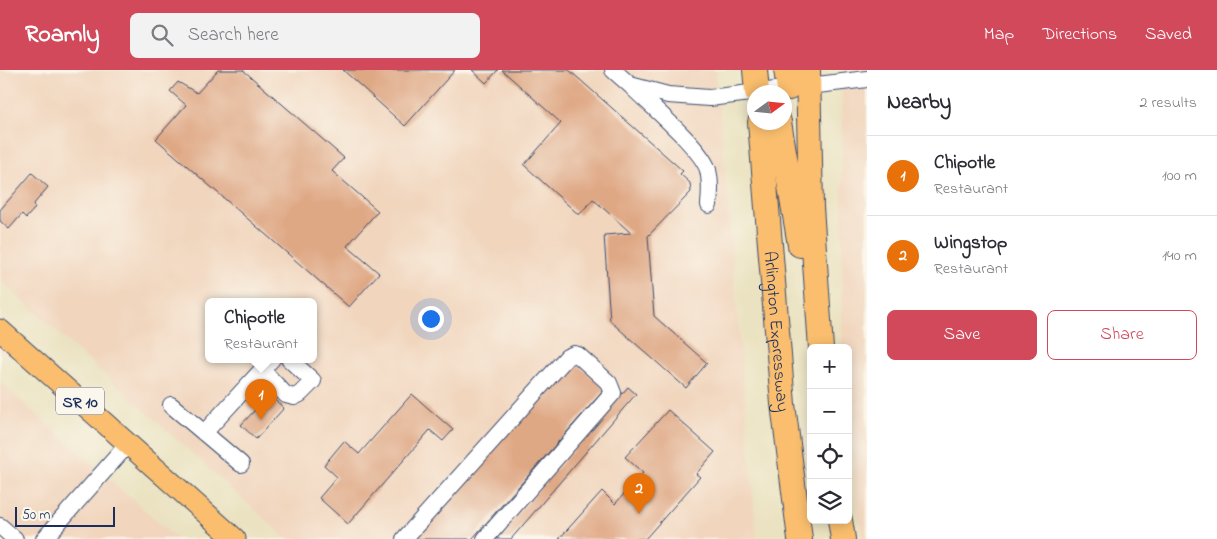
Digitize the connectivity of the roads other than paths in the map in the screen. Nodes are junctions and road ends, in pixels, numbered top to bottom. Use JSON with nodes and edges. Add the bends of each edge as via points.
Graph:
{"nodes":[{"id":1,"x":613,"y":70,"type":"edge"},
{"id":2,"x":861,"y":70,"type":"edge"},
{"id":3,"x":867,"y":79,"type":"edge"},
{"id":4,"x":849,"y":81,"type":"junction"},
{"id":5,"x":779,"y":83,"type":"edge"},
{"id":6,"x":630,"y":86,"type":"junction"},
{"id":7,"x":867,"y":91,"type":"edge"},
{"id":8,"x":761,"y":130,"type":"edge"},
{"id":9,"x":781,"y":130,"type":"edge"},
{"id":10,"x":709,"y":205,"type":"dead end"},
{"id":11,"x":0,"y":330,"type":"edge"},
{"id":12,"x":816,"y":344,"type":"edge"},
{"id":13,"x":821,"y":344,"type":"edge"},
{"id":14,"x":293,"y":363,"type":"edge"},
{"id":15,"x":267,"y":364,"type":"edge"},
{"id":16,"x":171,"y":405,"type":"dead end"},
{"id":17,"x":204,"y":433,"type":"junction"},
{"id":18,"x":128,"y":444,"type":"junction"},
{"id":19,"x":241,"y":464,"type":"dead end"},
{"id":20,"x":841,"y":524,"type":"edge"},
{"id":21,"x":0,"y":526,"type":"edge"},
{"id":22,"x":15,"y":539,"type":"edge"},
{"id":23,"x":44,"y":539,"type":"edge"},
{"id":24,"x":235,"y":539,"type":"edge"},
{"id":25,"x":404,"y":539,"type":"edge"},
{"id":26,"x":484,"y":539,"type":"edge"},
{"id":27,"x":800,"y":539,"type":"edge"},
{"id":28,"x":843,"y":539,"type":"edge"}],
"edges":[{"from":1,"to":6,"type":"street"},
{"from":2,"to":4,"type":"street"},
{"from":3,"to":4,"type":"street"},
{"from":4,"to":5,"type":"street"},
{"from":4,"to":7,"type":"street"},
{"from":5,"to":6,"type":"street","via":[[710,98],[668,95]]},
{"from":5,"to":13,"type":"highway","via":[[811,207]]},
{"from":6,"to":10,"type":"street","via":[[697,151],[708,168],[711,184]]},
{"from":8,"to":27,"type":"highway","name":"Arlington Expressway","via":[[783,404]]},
{"from":9,"to":12,"type":"highway"},
{"from":11,"to":18,"type":"main road","number":"SR 10"},
{"from":14,"to":15,"type":"street","via":[[313,381],[294,397],[286,395]]},
{"from":15,"to":17,"type":"street"},
{"from":16,"to":17,"type":"street"},
{"from":17,"to":19,"type":"street"},
{"from":18,"to":23,"type":"street"},
{"from":18,"to":24,"type":"main road","number":"SR 10"},
{"from":20,"to":28,"type":"highway"},
{"from":21,"to":22,"type":"street"},
{"from":25,"to":26,"type":"street","via":[[567,357],[578,355],[609,383],[613,393]]}]}
